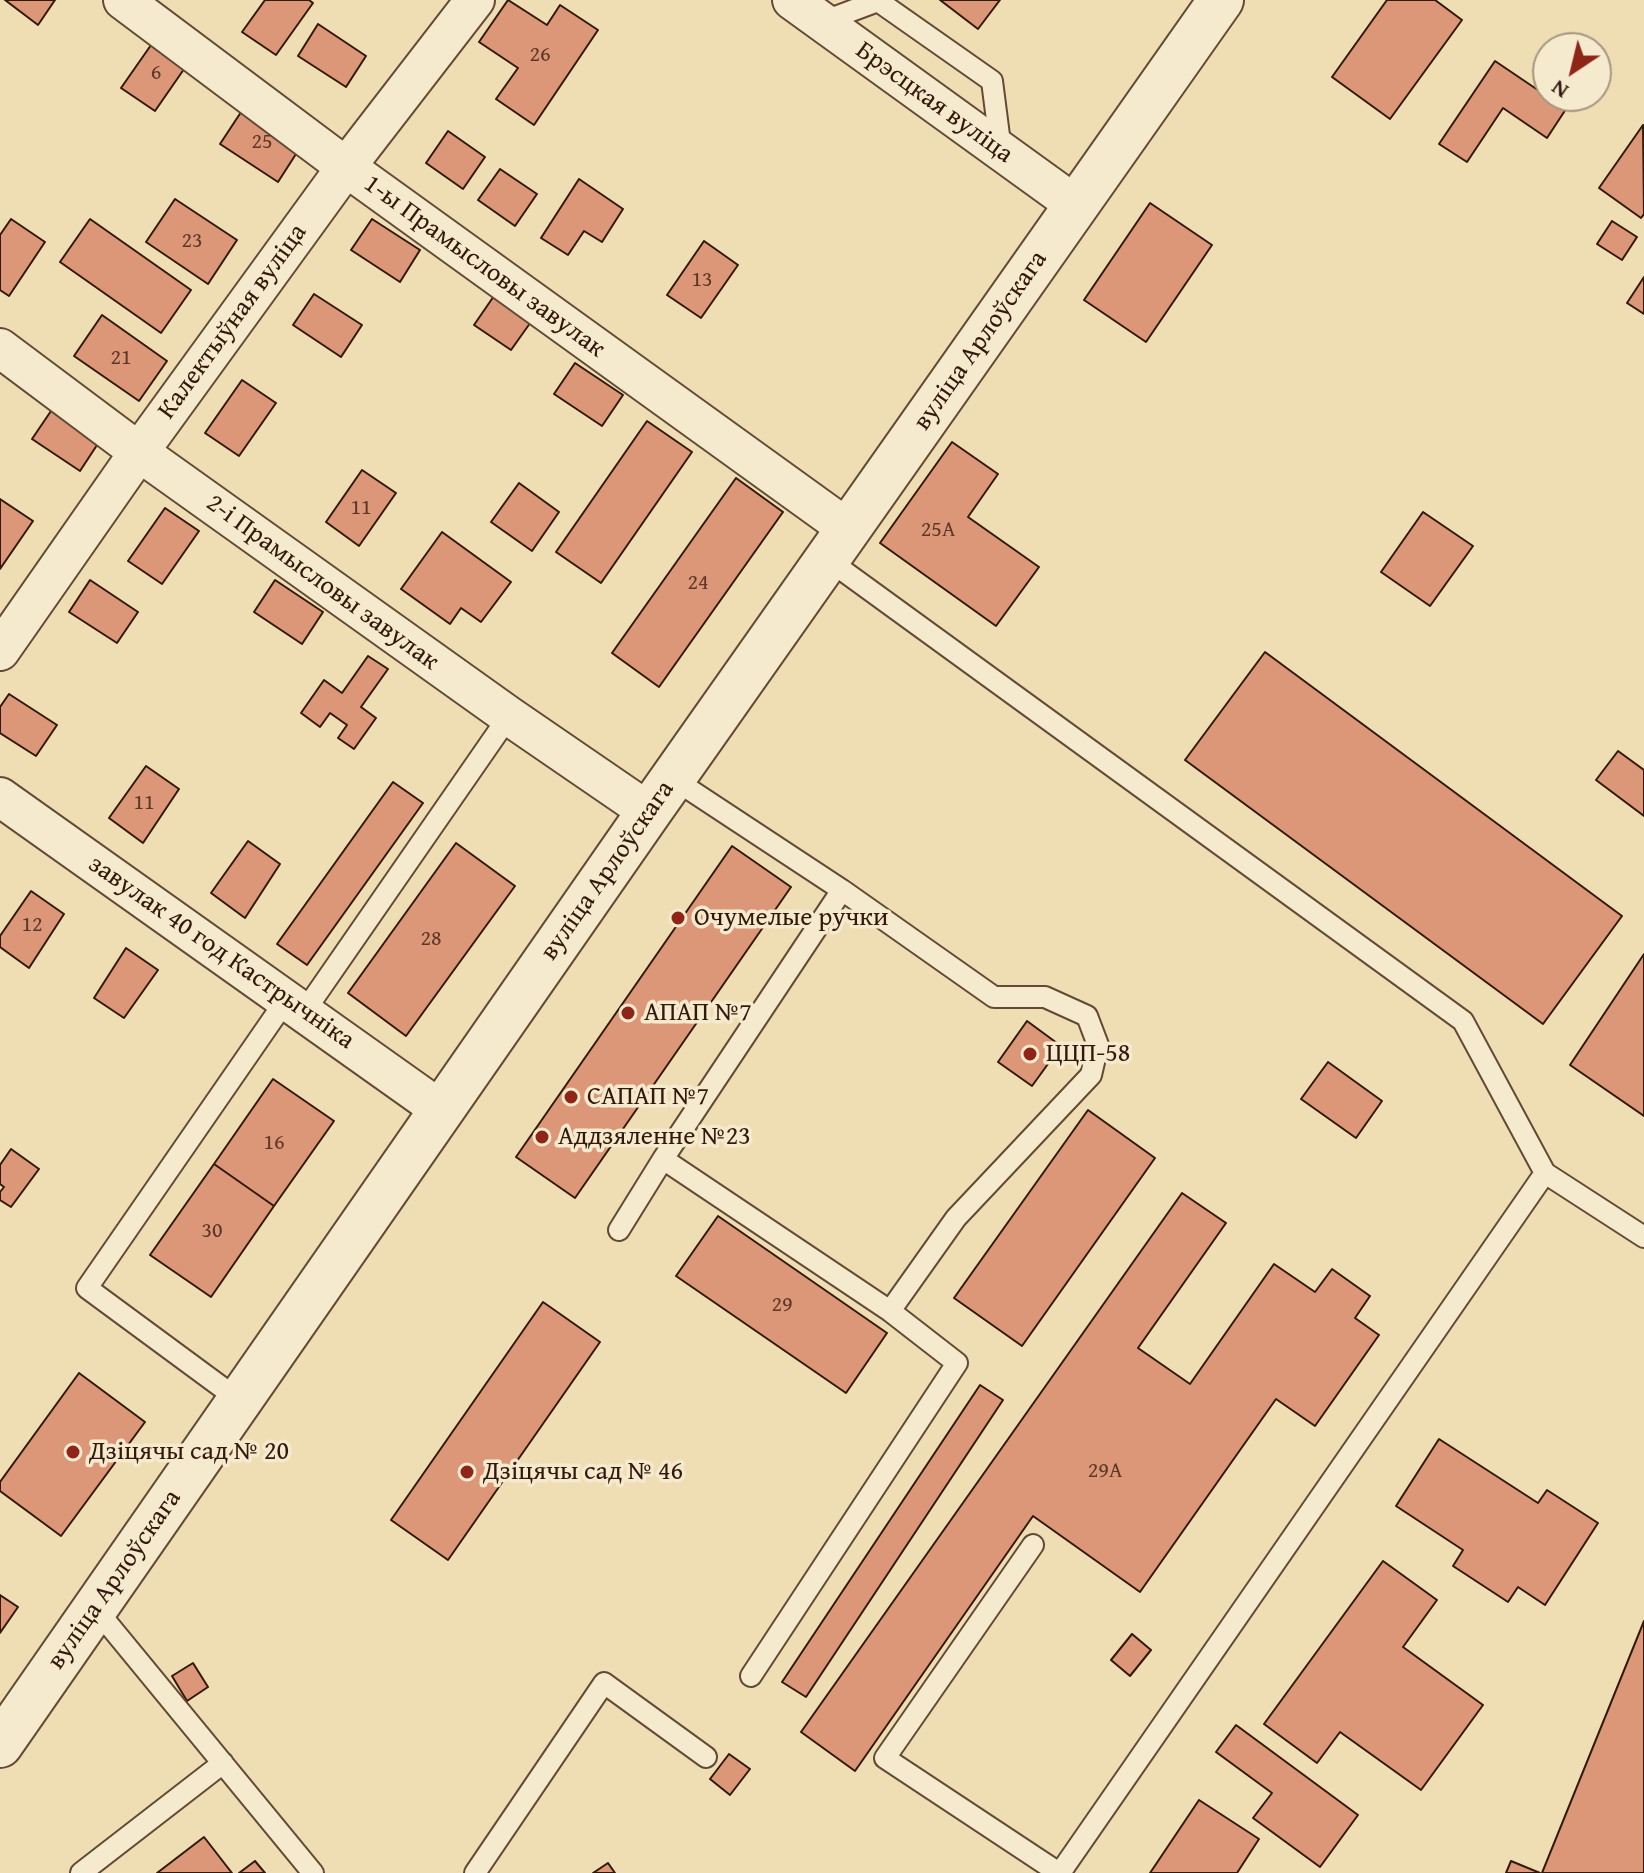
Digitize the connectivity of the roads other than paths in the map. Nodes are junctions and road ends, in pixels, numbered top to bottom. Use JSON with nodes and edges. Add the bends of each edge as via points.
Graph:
{"nodes":[{"id":1,"x":123,"y":0,"type":"edge"},
{"id":2,"x":475,"y":0,"type":"edge"},
{"id":3,"x":1221,"y":0,"type":"edge"},
{"id":4,"x":807,"y":11,"type":"edge"},
{"id":5,"x":1001,"y":151,"type":"junction"},
{"id":6,"x":346,"y":167,"type":"junction"},
{"id":7,"x":1077,"y":206,"type":"junction"},
{"id":8,"x":0,"y":348,"type":"edge"},
{"id":9,"x":139,"y":452,"type":"junction"},
{"id":10,"x":837,"y":544,"type":"junction"},
{"id":11,"x":0,"y":651,"type":"edge"},
{"id":12,"x":509,"y":716,"type":"junction"},
{"id":13,"x":661,"y":795,"type":"junction"},
{"id":14,"x":0,"y":797,"type":"edge"},
{"id":15,"x":842,"y":890,"type":"junction"},
{"id":16,"x":295,"y":1006,"type":"junction"},
{"id":17,"x":441,"y":1110,"type":"junction"},
{"id":18,"x":663,"y":1159,"type":"junction"},
{"id":19,"x":1545,"y":1173,"type":"junction"},
{"id":20,"x":619,"y":1230,"type":"dead end"},
{"id":21,"x":1644,"y":1237,"type":"edge"},
{"id":22,"x":890,"y":1311,"type":"junction"},
{"id":23,"x":239,"y":1400,"type":"junction"},
{"id":24,"x":1033,"y":1545,"type":"dead end"},
{"id":25,"x":95,"y":1608,"type":"junction"},
{"id":26,"x":751,"y":1676,"type":"dead end"},
{"id":27,"x":0,"y":1745,"type":"edge"},
{"id":28,"x":706,"y":1757,"type":"dead end"},
{"id":29,"x":223,"y":1763,"type":"junction"},
{"id":30,"x":81,"y":1873,"type":"edge"},
{"id":31,"x":313,"y":1873,"type":"edge"},
{"id":32,"x":475,"y":1873,"type":"edge"},
{"id":33,"x":1060,"y":1873,"type":"edge"}],
"edges":[{"from":1,"to":6,"type":"street","name":"1-ы Прамысловы завулак"},
{"from":2,"to":6,"type":"street","name":"Калектыўная вуліца"},
{"from":3,"to":7,"type":"street","name":"вуліца Арлоўскага"},
{"from":4,"to":5,"type":"street","name":"Брэсцкая вуліца"},
{"from":4,"to":5,"type":"lane","via":[[878,1],[992,81]]},
{"from":5,"to":7,"type":"street","name":"Брэсцкая вуліца"},
{"from":6,"to":9,"type":"street","name":"Калектыўная вуліца"},
{"from":6,"to":10,"type":"street","name":"1-ы Прамысловы завулак"},
{"from":7,"to":10,"type":"street","name":"вуліца Арлоўскага"},
{"from":8,"to":9,"type":"street","name":"2-і Прамысловы завулак"},
{"from":9,"to":11,"type":"street","name":"Калектыўная вуліца"},
{"from":9,"to":12,"type":"street","name":"2-і Прамысловы завулак"},
{"from":10,"to":13,"type":"street","name":"вуліца Арлоўскага"},
{"from":10,"to":19,"type":"lane","via":[[1463,1021]]},
{"from":12,"to":13,"type":"street","name":"2-і Прамысловы завулак"},
{"from":12,"to":16,"type":"lane"},
{"from":13,"to":15,"type":"lane"},
{"from":13,"to":17,"type":"street","name":"вуліца Арлоўскага"},
{"from":14,"to":16,"type":"street","name":"завулак 40 год Кастрычніка"},
{"from":15,"to":18,"type":"lane"},
{"from":15,"to":22,"type":"lane","via":[[994,997],[1045,997],[1087,1016],[1098,1045],[1091,1075],[956,1218]]},
{"from":16,"to":17,"type":"street","name":"завулак 40 год Кастрычніка"},
{"from":16,"to":23,"type":"lane","via":[[87,1288]]},
{"from":17,"to":23,"type":"street","name":"вуліца Арлоўскага"},
{"from":18,"to":20,"type":"lane"},
{"from":18,"to":22,"type":"lane"},
{"from":19,"to":21,"type":"lane"},
{"from":19,"to":33,"type":"lane"},
{"from":22,"to":26,"type":"lane","via":[[957,1363]]},
{"from":23,"to":25,"type":"street","name":"вуліца Арлоўскага"},
{"from":24,"to":33,"type":"lane","via":[[885,1758]]},
{"from":25,"to":27,"type":"street","name":"вуліца Арлоўскага"},
{"from":25,"to":29,"type":"lane"},
{"from":28,"to":32,"type":"lane","via":[[604,1683]]},
{"from":29,"to":30,"type":"lane"},
{"from":29,"to":31,"type":"lane"}]}
